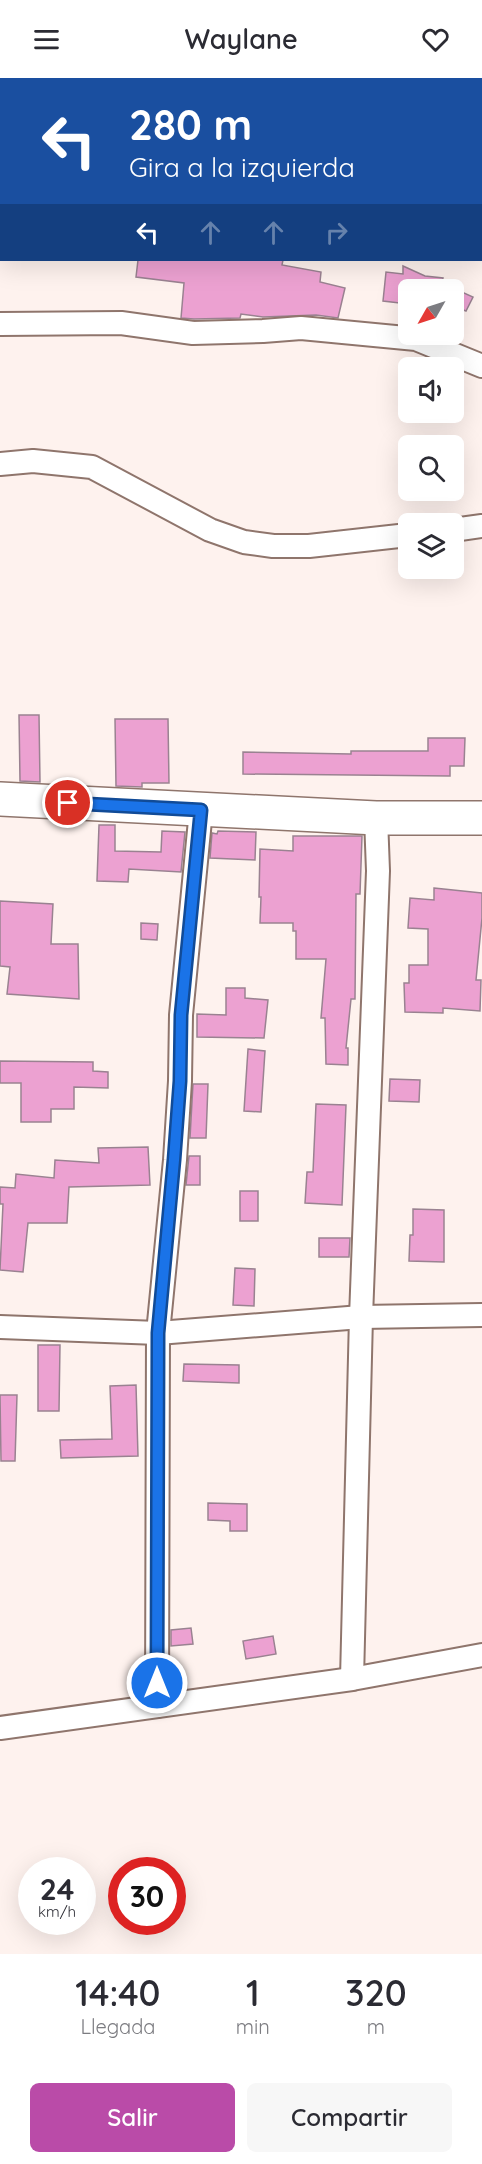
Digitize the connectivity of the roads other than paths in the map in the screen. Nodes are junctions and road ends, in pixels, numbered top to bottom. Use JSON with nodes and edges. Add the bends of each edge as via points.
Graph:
{"nodes":[{"id":1,"x":0,"y":324,"type":"edge"},
{"id":2,"x":482,"y":366,"type":"edge"},
{"id":3,"x":0,"y":464,"type":"edge"},
{"id":4,"x":482,"y":526,"type":"edge"},
{"id":5,"x":464,"y":528,"type":"edge"},
{"id":6,"x":398,"y":536,"type":"edge"},
{"id":7,"x":0,"y":802,"type":"edge"},
{"id":8,"x":201,"y":810,"type":"junction"},
{"id":9,"x":376,"y":818,"type":"junction"},
{"id":10,"x":482,"y":818,"type":"edge"},
{"id":11,"x":482,"y":1316,"type":"edge"},
{"id":12,"x":361,"y":1317,"type":"junction"},
{"id":13,"x":0,"y":1327,"type":"edge"},
{"id":14,"x":158,"y":1333,"type":"junction"},
{"id":15,"x":482,"y":1655,"type":"edge"},
{"id":16,"x":352,"y":1679,"type":"junction"},
{"id":17,"x":156,"y":1706,"type":"junction"},
{"id":18,"x":0,"y":1728,"type":"edge"}],
"edges":[{"from":1,"to":2,"type":"street","via":[[121,323],[193,333],[301,328],[416,339]]},
{"from":3,"to":6,"type":"street","via":[[33,461],[92,467],[210,530],[244,542],[309,546]]},
{"from":4,"to":5,"type":"street"},
{"from":7,"to":8,"type":"street"},
{"from":8,"to":9,"type":"street"},
{"from":8,"to":14,"type":"street","via":[[181,1015],[176,1138]]},
{"from":9,"to":10,"type":"street"},
{"from":9,"to":12,"type":"street","via":[[378,871]]},
{"from":11,"to":12,"type":"street"},
{"from":12,"to":14,"type":"street"},
{"from":12,"to":16,"type":"street"},
{"from":13,"to":14,"type":"street"},
{"from":14,"to":17,"type":"street"},
{"from":15,"to":16,"type":"street"},
{"from":16,"to":17,"type":"street"},
{"from":17,"to":18,"type":"street"}]}
